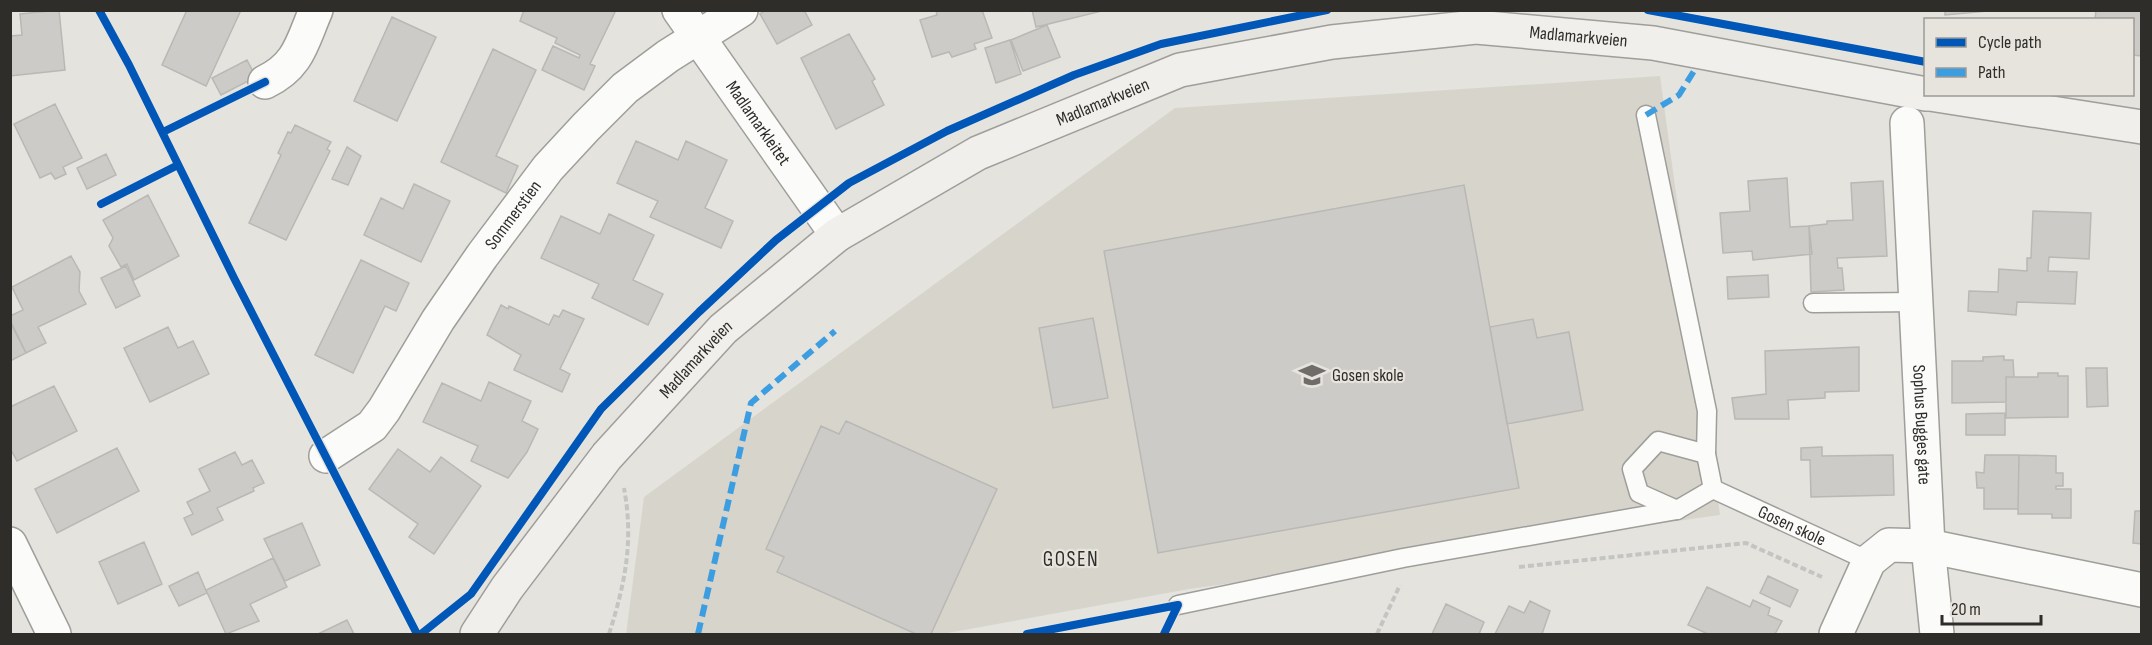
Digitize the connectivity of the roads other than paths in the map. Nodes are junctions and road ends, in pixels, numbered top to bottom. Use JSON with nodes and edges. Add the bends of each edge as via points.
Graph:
{"nodes":[{"id":1,"x":316,"y":10,"type":"edge"},
{"id":2,"x":679,"y":10,"type":"edge"},
{"id":3,"x":741,"y":10,"type":"edge"},
{"id":4,"x":699,"y":38,"type":"junction"},
{"id":5,"x":265,"y":82,"type":"dead end"},
{"id":6,"x":1924,"y":94,"type":"edge"},
{"id":7,"x":1942,"y":96,"type":"edge"},
{"id":8,"x":1646,"y":115,"type":"dead end"},
{"id":9,"x":2102,"y":122,"type":"junction"},
{"id":10,"x":1907,"y":123,"type":"dead end"},
{"id":11,"x":2142,"y":128,"type":"edge"},
{"id":12,"x":2142,"y":136,"type":"edge"},
{"id":13,"x":837,"y":236,"type":"junction"},
{"id":14,"x":1918,"y":302,"type":"junction"},
{"id":15,"x":1813,"y":303,"type":"dead end"},
{"id":16,"x":1706,"y":454,"type":"junction"},
{"id":17,"x":326,"y":456,"type":"dead end"},
{"id":18,"x":1713,"y":489,"type":"junction"},
{"id":19,"x":1677,"y":510,"type":"junction"},
{"id":20,"x":10,"y":544,"type":"edge"},
{"id":21,"x":1928,"y":546,"type":"junction"},
{"id":22,"x":1869,"y":561,"type":"junction"},
{"id":23,"x":2142,"y":590,"type":"edge"},
{"id":24,"x":1178,"y":605,"type":"dead end"},
{"id":25,"x":54,"y":634,"type":"edge"},
{"id":26,"x":477,"y":634,"type":"edge"},
{"id":27,"x":1836,"y":634,"type":"edge"},
{"id":28,"x":1937,"y":634,"type":"edge"}],
"edges":[{"from":1,"to":5,"type":"street","via":[[291,66]]},
{"from":2,"to":4,"type":"street","name":"Madlamarkleitet"},
{"from":3,"to":4,"type":"street","name":"Sommerstien"},
{"from":4,"to":13,"type":"street","name":"Madlamarkleitet"},
{"from":4,"to":17,"type":"street","name":"Sommerstien","via":[[625,88],[548,168],[438,320],[372,426]]},
{"from":6,"to":13,"type":"main road","name":"Madlamarkveien","via":[[1653,43],[1476,27],[1332,42],[1180,70],[978,153]]},
{"from":7,"to":9,"type":"main road"},
{"from":8,"to":16,"type":"lane","via":[[1707,411]]},
{"from":9,"to":11,"type":"main road"},
{"from":9,"to":12,"type":"main road"},
{"from":10,"to":14,"type":"street","name":"Sophus Bugges gate"},
{"from":13,"to":26,"type":"main road","name":"Madlamarkveien","via":[[723,329],[607,456]]},
{"from":14,"to":15,"type":"lane"},
{"from":14,"to":21,"type":"street","name":"Sophus Bugges gate"},
{"from":16,"to":18,"type":"lane"},
{"from":16,"to":19,"type":"lane","via":[[1658,441],[1632,469],[1639,493]]},
{"from":18,"to":19,"type":"lane"},
{"from":18,"to":22,"type":"lane","name":"Gosen skole"},
{"from":19,"to":24,"type":"lane","via":[[1403,558]]},
{"from":20,"to":25,"type":"street"},
{"from":21,"to":22,"type":"street","via":[[1888,545]]},
{"from":21,"to":23,"type":"street"},
{"from":21,"to":28,"type":"street","name":"Sophus Bugges gate"},
{"from":22,"to":27,"type":"street"}]}
